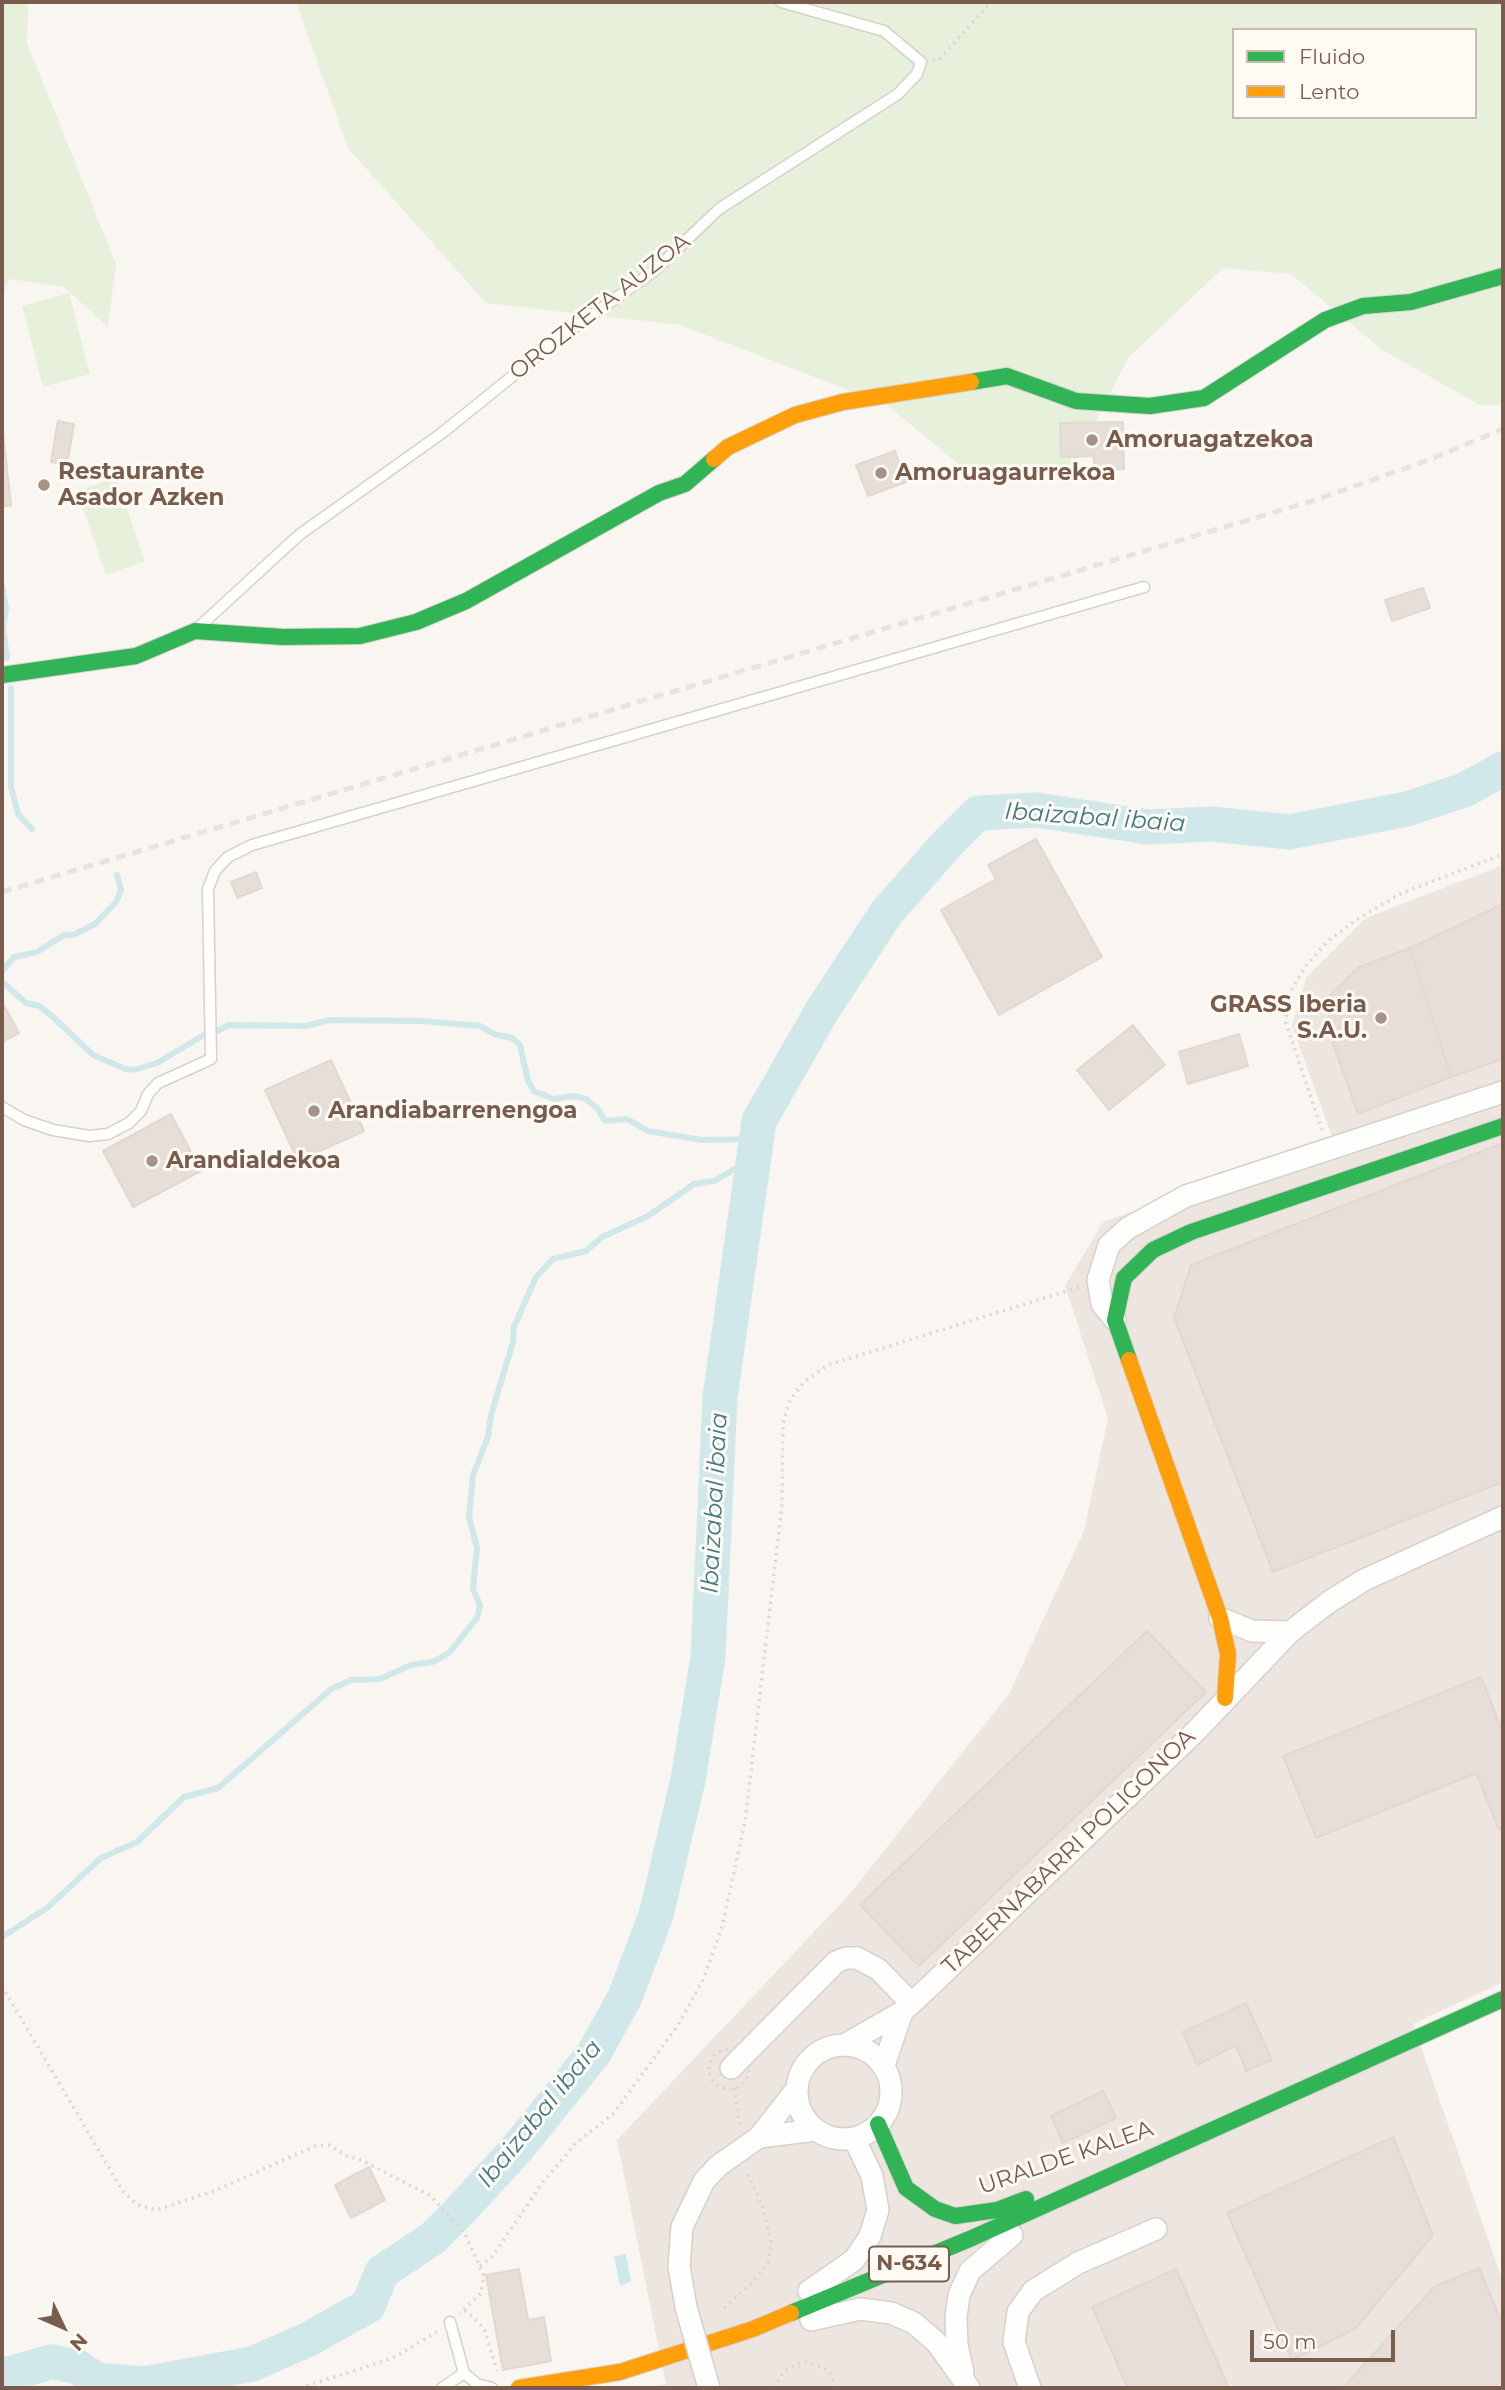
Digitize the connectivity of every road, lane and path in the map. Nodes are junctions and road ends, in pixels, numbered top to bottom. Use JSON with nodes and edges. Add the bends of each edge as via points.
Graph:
{"nodes":[{"id":1,"x":781,"y":2,"type":"edge"},
{"id":2,"x":991,"y":2,"type":"edge"},
{"id":3,"x":921,"y":62,"type":"junction"},
{"id":4,"x":1503,"y":276,"type":"edge"},
{"id":5,"x":1144,"y":587,"type":"dead end"},
{"id":6,"x":195,"y":631,"type":"junction"},
{"id":7,"x":2,"y":675,"type":"edge"},
{"id":8,"x":1503,"y":855,"type":"edge"},
{"id":9,"x":1503,"y":1092,"type":"edge"},
{"id":10,"x":2,"y":1107,"type":"edge"},
{"id":11,"x":1503,"y":1126,"type":"edge"},
{"id":12,"x":1329,"y":1149,"type":"junction"},
{"id":13,"x":1098,"y":1280,"type":"junction"},
{"id":14,"x":1115,"y":1320,"type":"junction"},
{"id":15,"x":1503,"y":1517,"type":"edge"},
{"id":16,"x":1220,"y":1618,"type":"junction"},
{"id":17,"x":1290,"y":1632,"type":"junction"},
{"id":18,"x":1224,"y":1698,"type":"junction"},
{"id":19,"x":2,"y":1986,"type":"edge"},
{"id":20,"x":1503,"y":1999,"type":"edge"},
{"id":21,"x":907,"y":2008,"type":"junction"},
{"id":22,"x":846,"y":2044,"type":"junction"},
{"id":23,"x":884,"y":2066,"type":"junction"},
{"id":24,"x":732,"y":2078,"type":"joint"},
{"id":25,"x":796,"y":2090,"type":"junction"},
{"id":26,"x":1231,"y":2123,"type":"junction"},
{"id":27,"x":878,"y":2124,"type":"junction"},
{"id":28,"x":816,"y":2130,"type":"junction"},
{"id":29,"x":731,"y":2134,"type":"dead end"},
{"id":30,"x":759,"y":2137,"type":"junction"},
{"id":31,"x":854,"y":2138,"type":"junction"},
{"id":32,"x":744,"y":2166,"type":"dead end"},
{"id":33,"x":1064,"y":2197,"type":"junction"},
{"id":34,"x":1156,"y":2228,"type":"dead end"},
{"id":35,"x":480,"y":2266,"type":"junction"},
{"id":36,"x":465,"y":2310,"type":"junction"},
{"id":37,"x":718,"y":2312,"type":"dead end"},
{"id":38,"x":450,"y":2322,"type":"junction"},
{"id":39,"x":753,"y":2329,"type":"junction"},
{"id":40,"x":464,"y":2373,"type":"junction"},
{"id":41,"x":505,"y":2377,"type":"dead end"},
{"id":42,"x":966,"y":2383,"type":"edge"},
{"id":43,"x":300,"y":2388,"type":"edge"},
{"id":44,"x":442,"y":2388,"type":"edge"},
{"id":45,"x":492,"y":2388,"type":"edge"},
{"id":46,"x":519,"y":2388,"type":"edge"},
{"id":47,"x":709,"y":2388,"type":"edge"},
{"id":48,"x":775,"y":2388,"type":"edge"},
{"id":49,"x":836,"y":2388,"type":"edge"},
{"id":50,"x":1030,"y":2388,"type":"edge"}],
"edges":[{"from":1,"to":3,"type":"lane","via":[[884,31]]},
{"from":2,"to":3,"type":"path","via":[[939,60]]},
{"from":3,"to":6,"type":"lane","name":"OROZKETA AUZOA","via":[[917,74],[898,94],[719,209],[654,271],[299,535]]},
{"from":4,"to":6,"type":"main road","via":[[1411,302],[1363,306],[1325,320],[1204,398],[1150,406],[1076,401],[1007,376],[843,402],[795,415],[728,447],[685,484],[659,492],[532,566],[416,622],[360,636]]},
{"from":5,"to":10,"type":"lane","via":[[252,845],[228,857],[215,871],[208,889],[211,1059],[158,1083],[141,1111],[108,1134],[53,1130]]},
{"from":6,"to":7,"type":"main road","via":[[136,656]]},
{"from":8,"to":12,"type":"path","via":[[1400,894],[1338,934],[1305,967],[1287,998],[1286,1023]]},
{"from":9,"to":12,"type":"street"},
{"from":11,"to":14,"type":"main road","via":[[1191,1232],[1153,1250],[1124,1278]]},
{"from":12,"to":13,"type":"street","via":[[1186,1196],[1128,1228],[1109,1245]]},
{"from":13,"to":14,"type":"street","via":[[1102,1304]]},
{"from":13,"to":35,"type":"path","via":[[828,1365],[804,1382],[790,1400],[783,1423],[782,1505],[745,1822],[722,1927],[704,1980],[678,2025],[614,2113],[577,2142],[543,2182],[492,2257]]},
{"from":14,"to":16,"type":"main road"},
{"from":15,"to":17,"type":"street","name":"TABERNABARRI POLIGONOA","via":[[1364,1580]]},
{"from":16,"to":17,"type":"street","via":[[1252,1631]]},
{"from":16,"to":18,"type":"main road","via":[[1228,1654]]},
{"from":17,"to":18,"type":"street","name":"TABERNABARRI POLIGONOA"},
{"from":18,"to":21,"type":"street","name":"TABERNABARRI POLIGONOA","via":[[1196,1731]]},
{"from":19,"to":35,"type":"path","via":[[122,2190],[136,2204],[156,2210],[214,2191],[315,2146],[329,2145],[431,2196],[465,2234]]},
{"from":20,"to":26,"type":"main road","number":"N-634"},
{"from":21,"to":22,"type":"street"},
{"from":21,"to":23,"type":"street"},
{"from":21,"to":24,"type":"street","via":[[878,1969],[857,1958],[846,1958],[836,1962]]},
{"from":22,"to":23,"type":"street","via":[[860,2047]]},
{"from":22,"to":25,"type":"street","via":[[817,2052],[803,2069]]},
{"from":23,"to":27,"type":"street","via":[[892,2096]]},
{"from":24,"to":29,"type":"path","via":[[741,2129]]},
{"from":25,"to":28,"type":"street","via":[[804,2118]]},
{"from":25,"to":30,"type":"street"},
{"from":26,"to":27,"type":"main road","name":"URALDE KALEA","via":[[997,2210],[955,2216],[920,2201],[906,2188]]},
{"from":26,"to":33,"type":"main road","number":"N-634"},
{"from":27,"to":31,"type":"street"},
{"from":28,"to":30,"type":"street"},
{"from":28,"to":31,"type":"street","via":[[839,2139]]},
{"from":30,"to":47,"type":"street","bridge":true,"via":[[704,2181],[682,2227],[679,2266]]},
{"from":31,"to":39,"type":"street","via":[[872,2176],[878,2210],[870,2236],[854,2260]]},
{"from":32,"to":37,"type":"path","via":[[769,2225],[768,2262],[752,2283]]},
{"from":33,"to":39,"type":"main road","number":"N-634"},
{"from":33,"to":42,"type":"street","via":[[993,2248],[970,2271],[959,2295],[956,2317]]},
{"from":34,"to":50,"type":"street","via":[[1078,2263],[1033,2291],[1018,2312],[1014,2342]]},
{"from":35,"to":36,"type":"path","via":[[484,2276],[481,2293]]},
{"from":36,"to":38,"type":"path"},
{"from":36,"to":41,"type":"path","via":[[484,2328],[494,2367]]},
{"from":38,"to":40,"type":"lane"},
{"from":38,"to":43,"type":"path","via":[[393,2358]]},
{"from":39,"to":42,"type":"street","via":[[860,2309],[891,2313],[914,2323],[937,2343]]},
{"from":39,"to":46,"type":"main road","number":"N-634","via":[[620,2372]]},
{"from":40,"to":44,"type":"lane"},
{"from":40,"to":45,"type":"lane","via":[[477,2384]]},
{"from":48,"to":49,"type":"path","via":[[783,2372],[802,2362],[822,2366]]}]}
